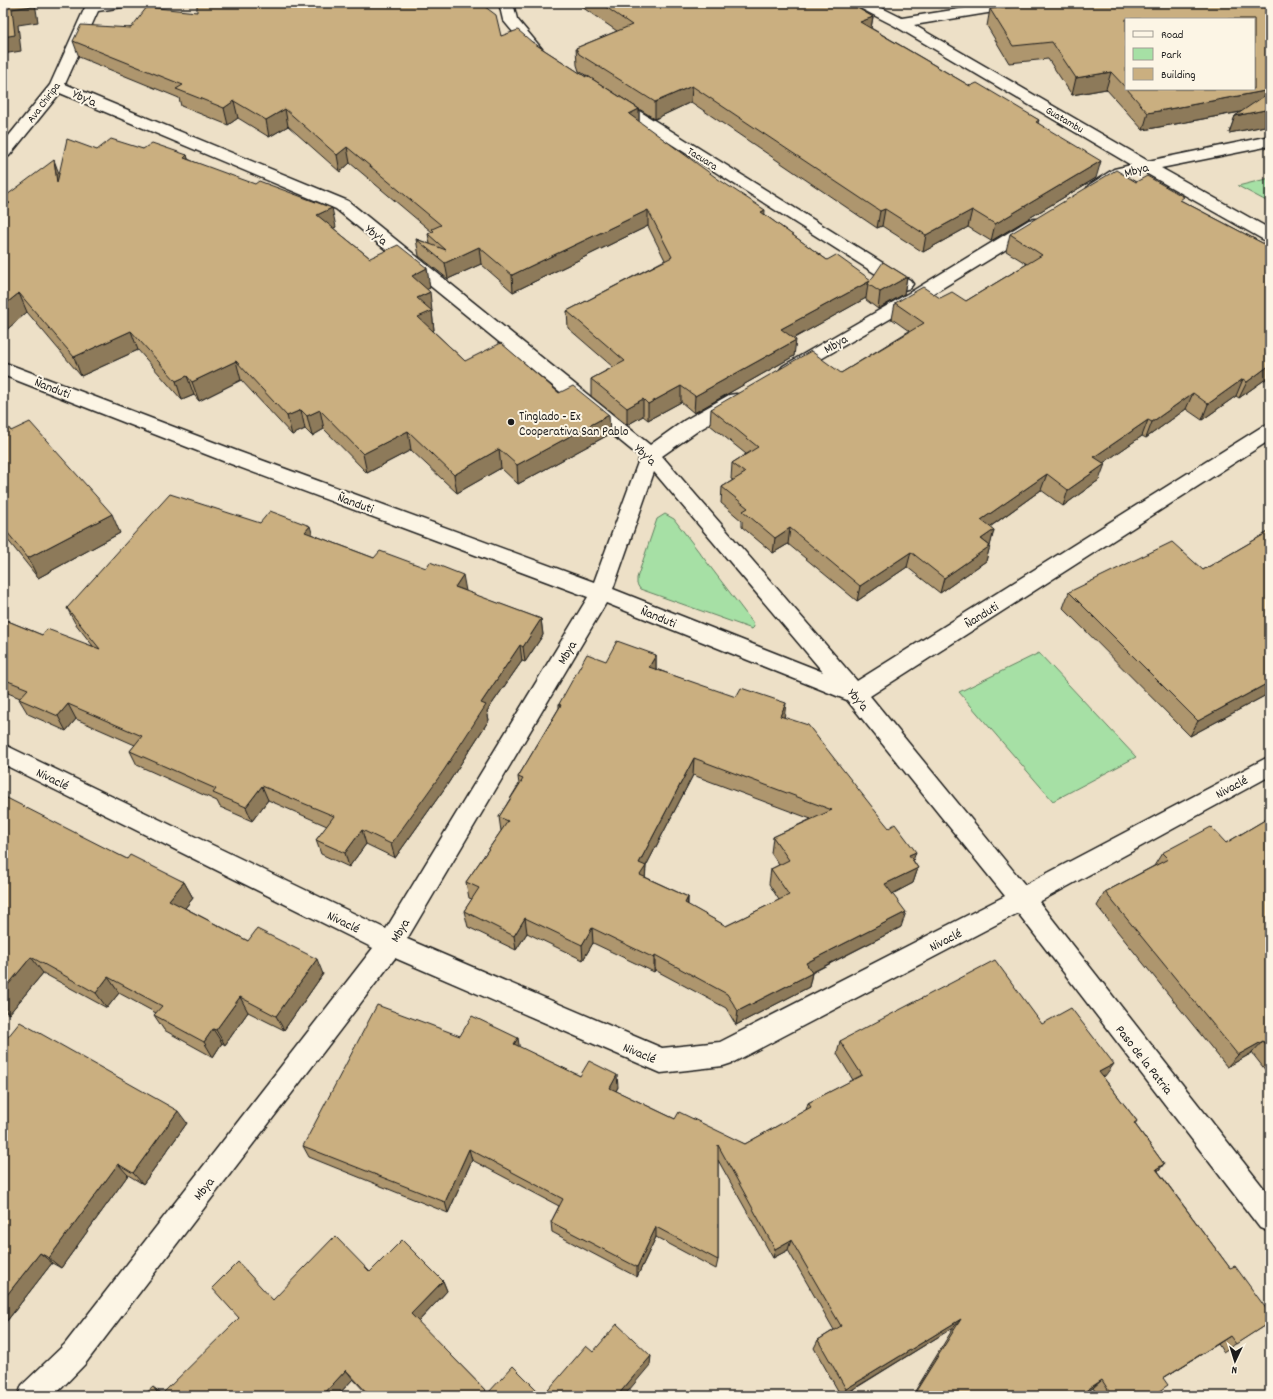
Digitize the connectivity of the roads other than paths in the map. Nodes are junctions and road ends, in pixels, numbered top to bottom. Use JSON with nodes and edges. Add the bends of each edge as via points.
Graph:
{"nodes":[{"id":1,"x":122,"y":3,"type":"edge"},
{"id":2,"x":506,"y":3,"type":"edge"},
{"id":3,"x":861,"y":3,"type":"edge"},
{"id":4,"x":1024,"y":3,"type":"edge"},
{"id":5,"x":94,"y":5,"type":"edge"},
{"id":6,"x":900,"y":23,"type":"junction"},
{"id":7,"x":552,"y":62,"type":"edge"},
{"id":8,"x":57,"y":86,"type":"junction"},
{"id":9,"x":599,"y":92,"type":"edge"},
{"id":10,"x":1270,"y":141,"type":"edge"},
{"id":11,"x":3,"y":153,"type":"edge"},
{"id":12,"x":1145,"y":166,"type":"junction"},
{"id":13,"x":1080,"y":197,"type":"edge"},
{"id":14,"x":1053,"y":213,"type":"edge"},
{"id":15,"x":1270,"y":236,"type":"edge"},
{"id":16,"x":920,"y":294,"type":"junction"},
{"id":17,"x":3,"y":368,"type":"edge"},
{"id":18,"x":1270,"y":430,"type":"edge"},
{"id":19,"x":650,"y":456,"type":"junction"},
{"id":20,"x":601,"y":593,"type":"junction"},
{"id":21,"x":855,"y":694,"type":"junction"},
{"id":22,"x":3,"y":753,"type":"edge"},
{"id":23,"x":1270,"y":765,"type":"edge"},
{"id":24,"x":1022,"y":899,"type":"junction"},
{"id":25,"x":390,"y":944,"type":"junction"},
{"id":26,"x":1270,"y":1218,"type":"edge"},
{"id":27,"x":33,"y":1396,"type":"edge"}],
"edges":[{"from":1,"to":5,"type":"street"},
{"from":2,"to":7,"type":"street","via":[[510,20],[539,54]]},
{"from":3,"to":6,"type":"street","name":"Guatambu"},
{"from":4,"to":6,"type":"street"},
{"from":5,"to":8,"type":"street","name":"Ava Chiripa"},
{"from":6,"to":12,"type":"street","name":"Guatambu"},
{"from":8,"to":11,"type":"street","name":"Ava Chiripa"},
{"from":8,"to":19,"type":"street","name":"Yby'a","via":[[342,205]]},
{"from":9,"to":16,"type":"street","name":"Tacuara"},
{"from":10,"to":12,"type":"street","name":"Mbya"},
{"from":12,"to":13,"type":"street","name":"Mbya","via":[[1120,172]]},
{"from":12,"to":15,"type":"street","name":"Guatambu"},
{"from":14,"to":16,"type":"street","name":"Mbya"},
{"from":16,"to":19,"type":"street","name":"Mbya","via":[[692,425]]},
{"from":17,"to":20,"type":"street","name":"Ñanduti","via":[[230,456]]},
{"from":18,"to":21,"type":"street","name":"Ñanduti"},
{"from":19,"to":20,"type":"street","name":"Mbya"},
{"from":19,"to":21,"type":"street","name":"Yby'a"},
{"from":20,"to":21,"type":"street","name":"Ñanduti"},
{"from":20,"to":25,"type":"street","name":"Mbya"},
{"from":21,"to":24,"type":"street","name":"Yby'a"},
{"from":22,"to":25,"type":"street","name":"Nivaclé"},
{"from":23,"to":24,"type":"street","name":"Nivaclé"},
{"from":24,"to":25,"type":"street","name":"Nivaclé","via":[[722,1054],[661,1061]]},
{"from":24,"to":26,"type":"street","name":"Paso de la Patria"},
{"from":25,"to":27,"type":"street","name":"Mbya","via":[[75,1354]]}]}
